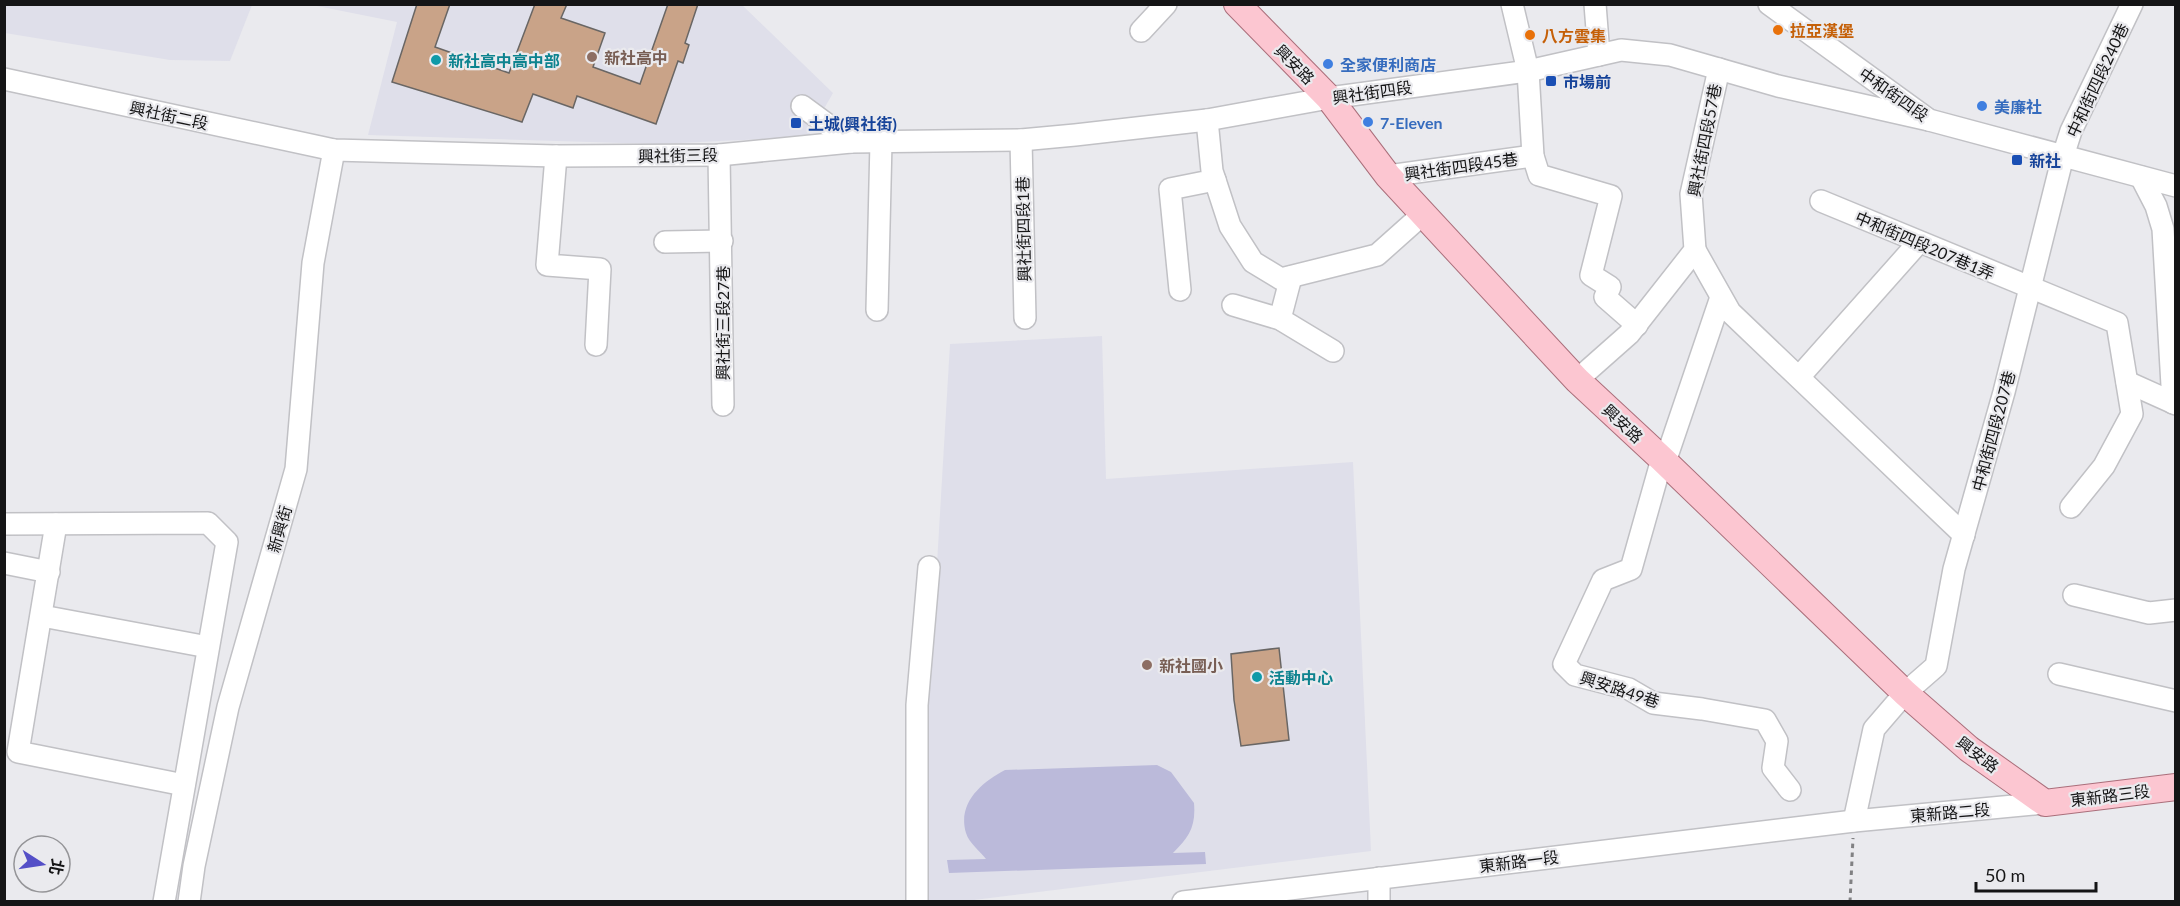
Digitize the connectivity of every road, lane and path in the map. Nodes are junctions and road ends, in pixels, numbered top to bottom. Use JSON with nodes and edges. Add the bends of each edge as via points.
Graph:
{"nodes":[{"id":1,"x":1166,"y":4,"type":"edge"},
{"id":2,"x":1237,"y":4,"type":"edge"},
{"id":3,"x":1512,"y":4,"type":"edge"},
{"id":4,"x":1595,"y":4,"type":"edge"},
{"id":5,"x":1769,"y":4,"type":"edge"},
{"id":6,"x":2132,"y":4,"type":"edge"},
{"id":7,"x":1141,"y":32,"type":"dead end"},
{"id":8,"x":1599,"y":55,"type":"junction"},
{"id":9,"x":1719,"y":69,"type":"junction"},
{"id":10,"x":1528,"y":70,"type":"junction"},
{"id":11,"x":4,"y":79,"type":"edge"},
{"id":12,"x":1329,"y":98,"type":"junction"},
{"id":13,"x":802,"y":106,"type":"dead end"},
{"id":14,"x":1207,"y":120,"type":"junction"},
{"id":15,"x":1929,"y":120,"type":"junction"},
{"id":16,"x":1022,"y":140,"type":"junction"},
{"id":17,"x":851,"y":142,"type":"junction"},
{"id":18,"x":880,"y":142,"type":"junction"},
{"id":19,"x":334,"y":150,"type":"junction"},
{"id":20,"x":719,"y":155,"type":"junction"},
{"id":21,"x":556,"y":156,"type":"junction"},
{"id":22,"x":1533,"y":156,"type":"junction"},
{"id":23,"x":2063,"y":156,"type":"junction"},
{"id":24,"x":1388,"y":176,"type":"junction"},
{"id":25,"x":2141,"y":177,"type":"junction"},
{"id":26,"x":1215,"y":180,"type":"junction"},
{"id":27,"x":2175,"y":186,"type":"edge"},
{"id":28,"x":1821,"y":201,"type":"dead end"},
{"id":29,"x":1423,"y":214,"type":"junction"},
{"id":30,"x":722,"y":241,"type":"junction"},
{"id":31,"x":664,"y":242,"type":"dead end"},
{"id":32,"x":1918,"y":242,"type":"junction"},
{"id":33,"x":1695,"y":250,"type":"junction"},
{"id":34,"x":1291,"y":277,"type":"junction"},
{"id":35,"x":2030,"y":289,"type":"junction"},
{"id":36,"x":1180,"y":290,"type":"dead end"},
{"id":37,"x":1721,"y":297,"type":"junction"},
{"id":38,"x":1233,"y":305,"type":"dead end"},
{"id":39,"x":877,"y":310,"type":"dead end"},
{"id":40,"x":1025,"y":318,"type":"dead end"},
{"id":41,"x":1280,"y":319,"type":"junction"},
{"id":42,"x":1637,"y":325,"type":"junction"},
{"id":43,"x":596,"y":345,"type":"dead end"},
{"id":44,"x":1333,"y":351,"type":"dead end"},
{"id":45,"x":1799,"y":377,"type":"junction"},
{"id":46,"x":1576,"y":380,"type":"junction"},
{"id":47,"x":2127,"y":382,"type":"junction"},
{"id":48,"x":2174,"y":403,"type":"edge"},
{"id":49,"x":723,"y":405,"type":"dead end"},
{"id":50,"x":1664,"y":460,"type":"junction"},
{"id":51,"x":2071,"y":507,"type":"dead end"},
{"id":52,"x":4,"y":524,"type":"edge"},
{"id":53,"x":56,"y":524,"type":"junction"},
{"id":54,"x":1964,"y":535,"type":"junction"},
{"id":55,"x":4,"y":563,"type":"edge"},
{"id":56,"x":929,"y":567,"type":"dead end"},
{"id":57,"x":49,"y":572,"type":"junction"},
{"id":58,"x":2074,"y":595,"type":"dead end"},
{"id":59,"x":2175,"y":610,"type":"edge"},
{"id":60,"x":42,"y":616,"type":"junction"},
{"id":61,"x":208,"y":647,"type":"junction"},
{"id":62,"x":2059,"y":674,"type":"dead end"},
{"id":63,"x":1905,"y":693,"type":"junction"},
{"id":64,"x":2175,"y":701,"type":"edge"},
{"id":65,"x":11,"y":751,"type":"edge"},
{"id":66,"x":184,"y":785,"type":"junction"},
{"id":67,"x":2175,"y":787,"type":"edge"},
{"id":68,"x":1790,"y":790,"type":"dead end"},
{"id":69,"x":2045,"y":803,"type":"junction"},
{"id":70,"x":1854,"y":821,"type":"junction"},
{"id":71,"x":1379,"y":878,"type":"junction"},
{"id":72,"x":164,"y":902,"type":"edge"},
{"id":73,"x":189,"y":902,"type":"edge"},
{"id":74,"x":917,"y":902,"type":"edge"},
{"id":75,"x":1184,"y":902,"type":"edge"},
{"id":76,"x":1379,"y":902,"type":"edge"},
{"id":77,"x":1850,"y":902,"type":"edge"}],
"edges":[{"from":1,"to":7,"type":"street"},
{"from":2,"to":12,"type":"main road","name":"興安路"},
{"from":3,"to":10,"type":"street","name":"興社街四段45巷"},
{"from":4,"to":8,"type":"street"},
{"from":5,"to":15,"type":"street","name":"中和街四段"},
{"from":6,"to":23,"type":"street","name":"中和街四段240巷","via":[[2071,131]]},
{"from":8,"to":9,"type":"street","name":"興社街四段","via":[[1621,50],[1670,55]]},
{"from":8,"to":10,"type":"street","name":"興社街四段"},
{"from":9,"to":15,"type":"street","name":"興社街四段"},
{"from":9,"to":33,"type":"street","name":"興社街四段57巷","via":[[1691,194]]},
{"from":10,"to":12,"type":"street","name":"興社街四段"},
{"from":10,"to":22,"type":"street","name":"興社街四段45巷"},
{"from":11,"to":19,"type":"street","name":"興社街二段"},
{"from":12,"to":14,"type":"street","name":"興社街四段"},
{"from":12,"to":24,"type":"main road","name":"興安路"},
{"from":13,"to":17,"type":"street"},
{"from":14,"to":16,"type":"street","name":"興社街四段"},
{"from":14,"to":26,"type":"street"},
{"from":15,"to":23,"type":"street","name":"中和街四段"},
{"from":16,"to":18,"type":"street","name":"興社街三段"},
{"from":16,"to":40,"type":"street","name":"興社街四段1巷"},
{"from":17,"to":18,"type":"street","name":"興社街三段"},
{"from":17,"to":20,"type":"street","name":"興社街三段"},
{"from":18,"to":39,"type":"street"},
{"from":19,"to":21,"type":"street","name":"興社街三段"},
{"from":19,"to":73,"type":"street","name":"新興街","via":[[313,263],[296,469],[228,707]]},
{"from":20,"to":21,"type":"street","name":"興社街三段"},
{"from":20,"to":30,"type":"street","name":"興社街三段27巷"},
{"from":21,"to":43,"type":"street","via":[[548,265],[600,269]]},
{"from":22,"to":24,"type":"street","name":"興社街四段45巷"},
{"from":22,"to":42,"type":"street","name":"興社街四段45巷","via":[[1539,175],[1611,196],[1591,275],[1610,287],[1605,297]]},
{"from":23,"to":25,"type":"street","name":"中和街四段"},
{"from":23,"to":35,"type":"street","name":"中和街四段207巷"},
{"from":24,"to":29,"type":"main road","name":"興安路"},
{"from":25,"to":27,"type":"street","name":"中和街四段"},
{"from":25,"to":48,"type":"street","via":[[2163,229]]},
{"from":26,"to":34,"type":"street","via":[[1230,226],[1253,262],[1281,279]]},
{"from":26,"to":36,"type":"street","via":[[1170,189]]},
{"from":28,"to":32,"type":"street","name":"中和街四段207巷1弄"},
{"from":29,"to":34,"type":"street","via":[[1377,255]]},
{"from":29,"to":46,"type":"main road","name":"興安路"},
{"from":30,"to":31,"type":"street"},
{"from":30,"to":49,"type":"street","name":"興社街三段27巷"},
{"from":32,"to":35,"type":"street","name":"中和街四段207巷1弄"},
{"from":32,"to":45,"type":"street"},
{"from":33,"to":37,"type":"street"},
{"from":33,"to":42,"type":"street"},
{"from":34,"to":41,"type":"street"},
{"from":35,"to":47,"type":"street","name":"中和街四段207巷1弄","via":[[2116,323]]},
{"from":35,"to":54,"type":"street","name":"中和街四段207巷"},
{"from":37,"to":45,"type":"street","via":[[1730,312]]},
{"from":37,"to":50,"type":"street"},
{"from":38,"to":41,"type":"street"},
{"from":41,"to":44,"type":"street"},
{"from":42,"to":46,"type":"street"},
{"from":45,"to":54,"type":"street"},
{"from":46,"to":50,"type":"main road","name":"興安路"},
{"from":47,"to":48,"type":"street"},
{"from":47,"to":51,"type":"street","via":[[2132,414],[2104,466]]},
{"from":50,"to":63,"type":"main road","name":"興安路"},
{"from":50,"to":68,"type":"street","name":"興安路49巷","via":[[1631,569],[1603,580],[1564,664],[1575,675],[1629,689],[1653,703],[1765,720],[1776,741],[1773,768]]},
{"from":52,"to":53,"type":"street"},
{"from":53,"to":57,"type":"street"},
{"from":53,"to":61,"type":"street","via":[[208,523],[227,542]]},
{"from":54,"to":63,"type":"street","name":"中和街四段207巷","via":[[1936,666]]},
{"from":55,"to":57,"type":"street"},
{"from":56,"to":74,"type":"street","via":[[916,705]]},
{"from":57,"to":60,"type":"street"},
{"from":58,"to":59,"type":"street","via":[[2149,613]]},
{"from":60,"to":61,"type":"street"},
{"from":60,"to":65,"type":"street"},
{"from":61,"to":66,"type":"street"},
{"from":62,"to":64,"type":"street"},
{"from":63,"to":69,"type":"main road","name":"興安路","via":[[1969,749]]},
{"from":63,"to":70,"type":"street","name":"中和街四段207巷","via":[[1874,729]]},
{"from":65,"to":66,"type":"street"},
{"from":66,"to":72,"type":"street"},
{"from":67,"to":69,"type":"main road","name":"東新路三段"},
{"from":69,"to":70,"type":"street","name":"東新路二段"},
{"from":70,"to":71,"type":"street","name":"東新路一段"},
{"from":70,"to":77,"type":"path"},
{"from":71,"to":75,"type":"street","name":"東新路一段"},
{"from":71,"to":76,"type":"street"}]}
